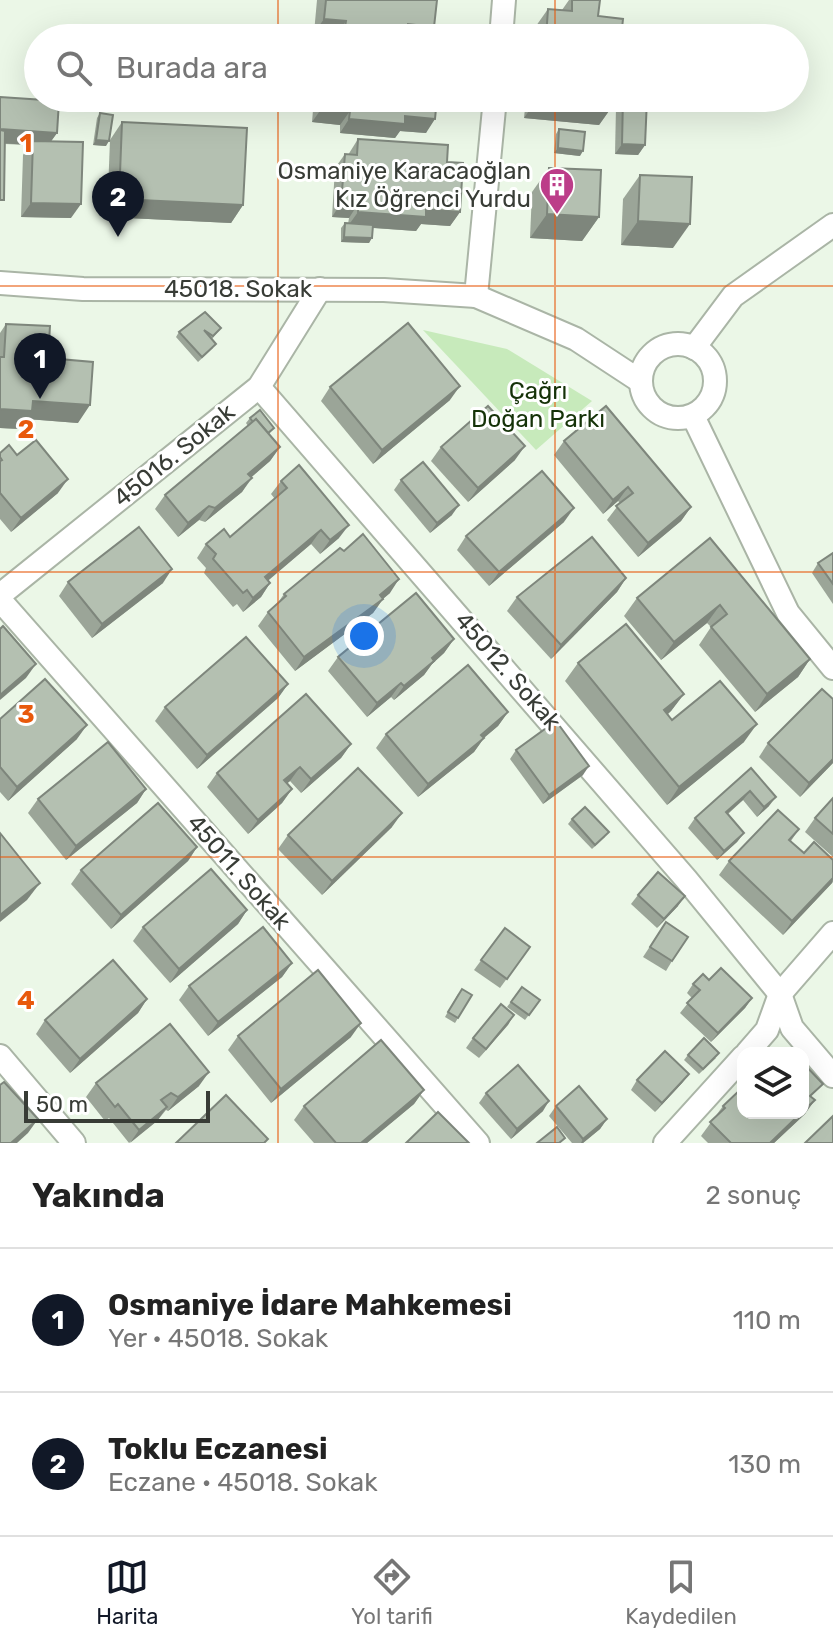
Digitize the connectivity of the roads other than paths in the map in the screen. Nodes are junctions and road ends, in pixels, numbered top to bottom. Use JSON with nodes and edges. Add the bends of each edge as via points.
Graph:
{"nodes":[{"id":1,"x":504,"y":0,"type":"edge"},
{"id":2,"x":502,"y":24,"type":"edge"},
{"id":3,"x":494,"y":112,"type":"edge"},
{"id":4,"x":833,"y":225,"type":"edge"},
{"id":5,"x":0,"y":283,"type":"edge"},
{"id":6,"x":320,"y":289,"type":"junction"},
{"id":7,"x":476,"y":296,"type":"junction"},
{"id":8,"x":694,"y":348,"type":"junction"},
{"id":9,"x":640,"y":381,"type":"junction"},
{"id":10,"x":259,"y":387,"type":"junction"},
{"id":11,"x":693,"y":416,"type":"junction"},
{"id":12,"x":0,"y":598,"type":"edge"},
{"id":13,"x":833,"y":668,"type":"edge"},
{"id":14,"x":833,"y":933,"type":"edge"},
{"id":15,"x":780,"y":994,"type":"junction"},
{"id":16,"x":752,"y":1047,"type":"edge"},
{"id":17,"x":0,"y":1056,"type":"edge"},
{"id":18,"x":737,"y":1064,"type":"edge"},
{"id":19,"x":833,"y":1076,"type":"edge"},
{"id":20,"x":74,"y":1143,"type":"edge"},
{"id":21,"x":478,"y":1143,"type":"edge"},
{"id":22,"x":665,"y":1143,"type":"edge"}],
"edges":[{"from":1,"to":2,"type":"street"},
{"from":3,"to":7,"type":"street"},
{"from":4,"to":8,"type":"street","via":[[733,296]]},
{"from":5,"to":6,"type":"street","name":"45018. Sokak","via":[[83,289]]},
{"from":6,"to":7,"type":"street","name":"45018. Sokak"},
{"from":6,"to":10,"type":"street","name":"45016. Sokak"},
{"from":7,"to":9,"type":"street","name":"45018. Sokak","via":[[576,339]]},
{"from":8,"to":9,"type":"street","via":[[682,344],[658,349]]},
{"from":8,"to":11,"type":"street","via":[[704,354],[715,376],[711,399]]},
{"from":9,"to":11,"type":"street","via":[[657,413]]},
{"from":10,"to":12,"type":"street","name":"45016. Sokak"},
{"from":10,"to":15,"type":"street","name":"45012. Sokak","via":[[566,738]]},
{"from":11,"to":13,"type":"street","via":[[788,613]]},
{"from":12,"to":21,"type":"street","name":"45011. Sokak"},
{"from":14,"to":15,"type":"street"},
{"from":15,"to":16,"type":"street","via":[[767,1030]]},
{"from":15,"to":19,"type":"street","name":"45012. Sokak","via":[[792,1028]]},
{"from":17,"to":20,"type":"street"},
{"from":18,"to":22,"type":"street"}]}
